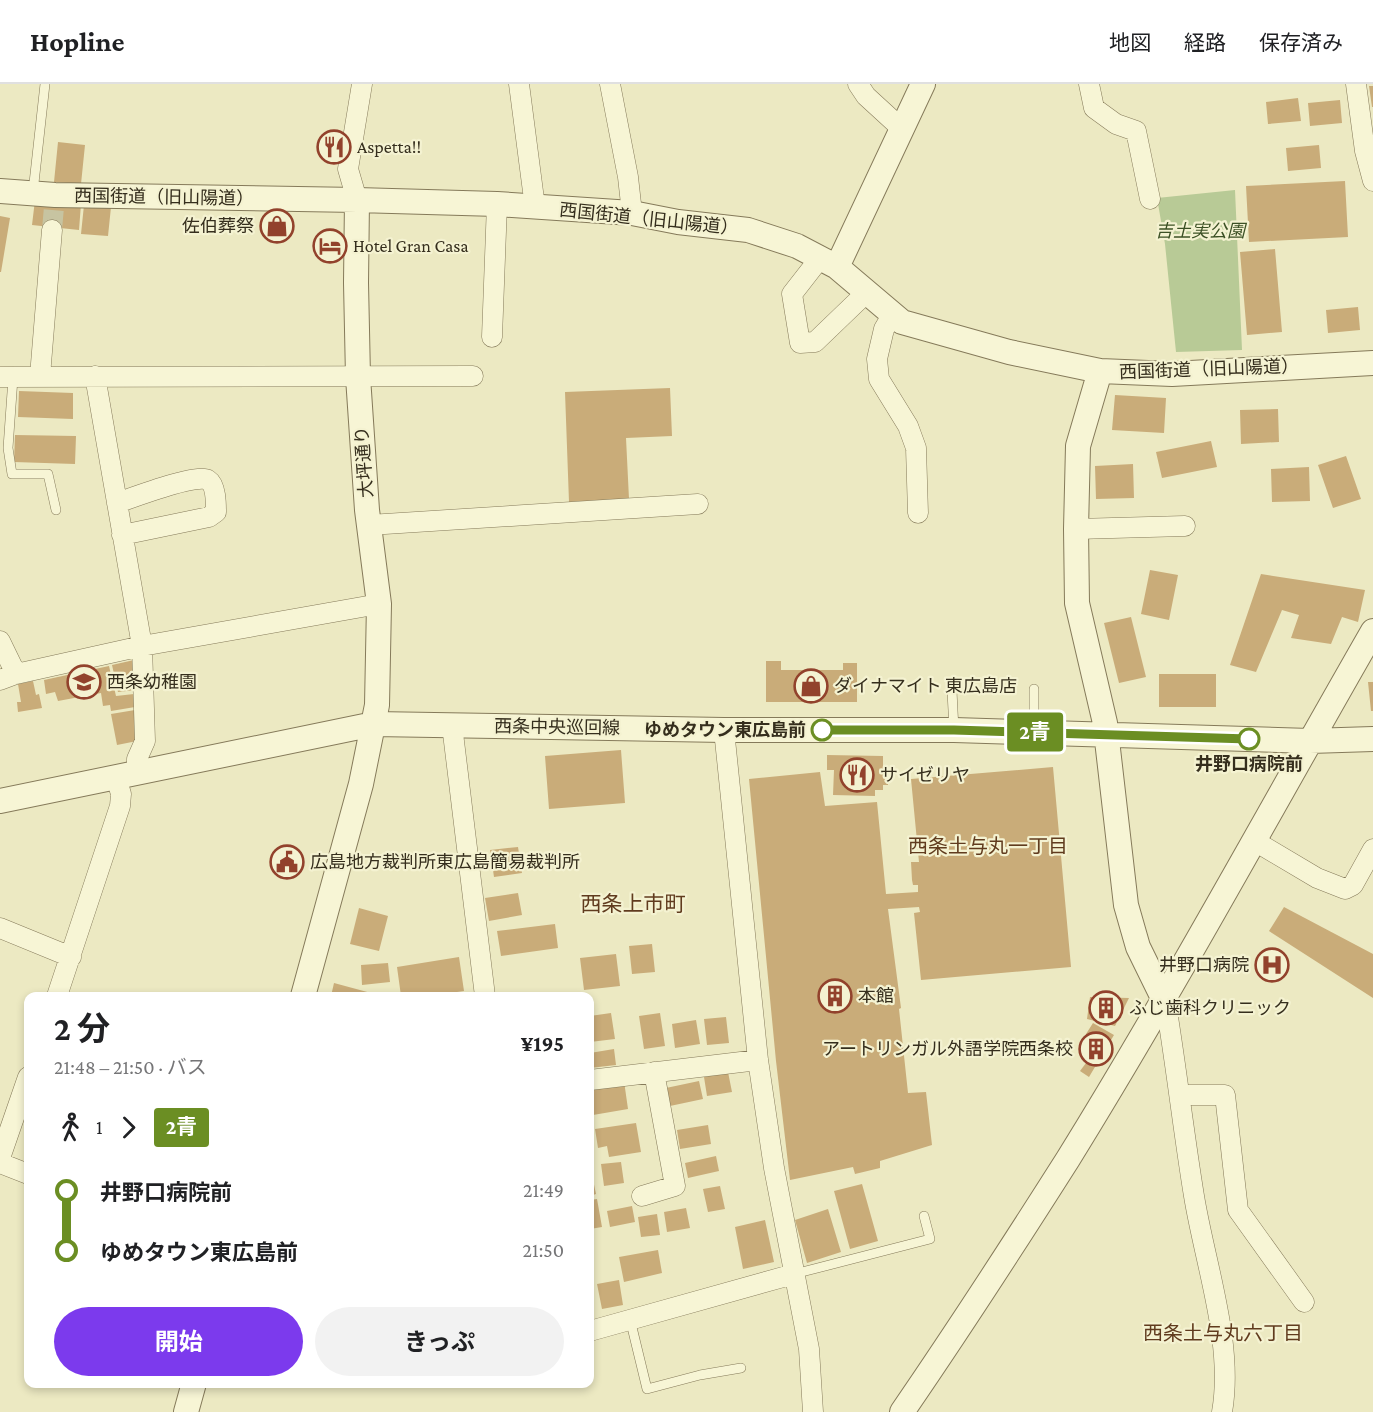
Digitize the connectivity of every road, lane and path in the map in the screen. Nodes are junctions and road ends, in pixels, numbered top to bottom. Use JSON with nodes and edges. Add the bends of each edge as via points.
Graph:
{"nodes":[{"id":1,"x":45,"y":84,"type":"edge"},
{"id":2,"x":362,"y":84,"type":"edge"},
{"id":3,"x":519,"y":84,"type":"edge"},
{"id":4,"x":610,"y":84,"type":"edge"},
{"id":5,"x":858,"y":84,"type":"edge"},
{"id":6,"x":923,"y":84,"type":"edge"},
{"id":7,"x":1089,"y":84,"type":"edge"},
{"id":8,"x":1356,"y":84,"type":"edge"},
{"id":9,"x":902,"y":129,"type":"junction"},
{"id":10,"x":1373,"y":181,"type":"edge"},
{"id":11,"x":0,"y":191,"type":"edge"},
{"id":12,"x":33,"y":195,"type":"junction"},
{"id":13,"x":1150,"y":199,"type":"dead end"},
{"id":14,"x":357,"y":200,"type":"junction"},
{"id":15,"x":497,"y":204,"type":"junction"},
{"id":16,"x":535,"y":207,"type":"junction"},
{"id":17,"x":632,"y":213,"type":"junction"},
{"id":18,"x":52,"y":230,"type":"tunnel mouth"},
{"id":19,"x":828,"y":263,"type":"junction"},
{"id":20,"x":866,"y":293,"type":"junction"},
{"id":21,"x":893,"y":314,"type":"junction"},
{"id":22,"x":492,"y":337,"type":"dead end"},
{"id":23,"x":1373,"y":363,"type":"edge"},
{"id":24,"x":1100,"y":371,"type":"junction"},
{"id":25,"x":40,"y":376,"type":"junction"},
{"id":26,"x":95,"y":376,"type":"junction"},
{"id":27,"x":473,"y":376,"type":"dead end"},
{"id":28,"x":358,"y":377,"type":"junction"},
{"id":29,"x":7,"y":378,"type":"edge"},
{"id":30,"x":117,"y":503,"type":"junction"},
{"id":31,"x":698,"y":504,"type":"dead end"},
{"id":32,"x":56,"y":510,"type":"dead end"},
{"id":33,"x":918,"y":513,"type":"dead end"},
{"id":34,"x":369,"y":525,"type":"junction"},
{"id":35,"x":1185,"y":526,"type":"dead end"},
{"id":36,"x":1076,"y":529,"type":"junction"},
{"id":37,"x":122,"y":535,"type":"junction"},
{"id":38,"x":379,"y":604,"type":"junction"},
{"id":39,"x":1373,"y":631,"type":"edge"},
{"id":40,"x":0,"y":640,"type":"edge"},
{"id":41,"x":142,"y":646,"type":"junction"},
{"id":42,"x":8,"y":677,"type":"edge"},
{"id":43,"x":1034,"y":689,"type":"dead end"},
{"id":44,"x":952,"y":691,"type":"dead end"},
{"id":45,"x":374,"y":724,"type":"junction"},
{"id":46,"x":452,"y":725,"type":"junction"},
{"id":47,"x":724,"y":730,"type":"junction"},
{"id":48,"x":954,"y":730,"type":"junction"},
{"id":49,"x":1034,"y":732,"type":"junction"},
{"id":50,"x":1107,"y":735,"type":"junction"},
{"id":51,"x":1373,"y":740,"type":"edge"},
{"id":52,"x":1310,"y":741,"type":"junction"},
{"id":53,"x":126,"y":775,"type":"junction"},
{"id":54,"x":0,"y":801,"type":"edge"},
{"id":55,"x":1253,"y":840,"type":"junction"},
{"id":56,"x":1371,"y":856,"type":"edge"},
{"id":57,"x":0,"y":928,"type":"edge"},
{"id":58,"x":71,"y":957,"type":"junction"},
{"id":59,"x":58,"y":992,"type":"edge"},
{"id":60,"x":304,"y":992,"type":"edge"},
{"id":61,"x":485,"y":992,"type":"edge"},
{"id":62,"x":1163,"y":998,"type":"junction"},
{"id":63,"x":758,"y":1060,"type":"junction"},
{"id":64,"x":654,"y":1072,"type":"junction"},
{"id":65,"x":594,"y":1080,"type":"edge"},
{"id":66,"x":24,"y":1089,"type":"edge"},
{"id":67,"x":1180,"y":1095,"type":"junction"},
{"id":68,"x":0,"y":1158,"type":"edge"},
{"id":69,"x":0,"y":1163,"type":"edge"},
{"id":70,"x":24,"y":1172,"type":"edge"},
{"id":71,"x":642,"y":1196,"type":"dead end"},
{"id":72,"x":924,"y":1216,"type":"dead end"},
{"id":73,"x":794,"y":1274,"type":"junction"},
{"id":74,"x":1304,"y":1302,"type":"dead end"},
{"id":75,"x":630,"y":1319,"type":"junction"},
{"id":76,"x":594,"y":1330,"type":"edge"},
{"id":77,"x":741,"y":1368,"type":"dead end"},
{"id":78,"x":193,"y":1388,"type":"edge"},
{"id":79,"x":186,"y":1412,"type":"edge"},
{"id":80,"x":813,"y":1412,"type":"edge"},
{"id":81,"x":902,"y":1412,"type":"edge"},
{"id":82,"x":1222,"y":1412,"type":"edge"}],
"edges":[{"from":1,"to":12,"type":"lane"},
{"from":2,"to":14,"type":"street","via":[[348,170]]},
{"from":3,"to":16,"type":"street"},
{"from":4,"to":17,"type":"street"},
{"from":5,"to":9,"type":"street"},
{"from":6,"to":9,"type":"street"},
{"from":7,"to":13,"type":"street","via":[[1094,108],[1116,124],[1136,131]]},
{"from":8,"to":10,"type":"street"},
{"from":9,"to":19,"type":"street"},
{"from":11,"to":12,"type":"street","name":"西国街道（旧山陽道）"},
{"from":12,"to":14,"type":"street","name":"西国街道（旧山陽道）"},
{"from":14,"to":15,"type":"street","name":"西国街道（旧山陽道）"},
{"from":14,"to":28,"type":"street","name":"大坪通り"},
{"from":15,"to":16,"type":"street","name":"西国街道（旧山陽道）"},
{"from":15,"to":22,"type":"street"},
{"from":16,"to":17,"type":"street","name":"西国街道（旧山陽道）"},
{"from":17,"to":19,"type":"street","name":"西国街道（旧山陽道）","via":[[748,230],[797,246]]},
{"from":18,"to":25,"type":"street"},
{"from":19,"to":20,"type":"street","name":"西国街道（旧山陽道）"},
{"from":19,"to":20,"type":"street","via":[[792,294],[800,343],[815,342]]},
{"from":20,"to":21,"type":"street","name":"西国街道（旧山陽道）"},
{"from":21,"to":24,"type":"street","name":"西国街道（旧山陽道）","via":[[902,321],[1009,352]]},
{"from":21,"to":33,"type":"street","via":[[884,329],[877,359],[879,380],[908,426],[916,448]]},
{"from":23,"to":24,"type":"street","name":"西国街道（旧山陽道）","via":[[1172,374]]},
{"from":24,"to":36,"type":"street","via":[[1078,446]]},
{"from":25,"to":26,"type":"street"},
{"from":25,"to":29,"type":"street"},
{"from":26,"to":28,"type":"street"},
{"from":26,"to":30,"type":"street"},
{"from":27,"to":28,"type":"street"},
{"from":28,"to":34,"type":"street","name":"大坪通り"},
{"from":29,"to":32,"type":"lane","via":[[12,474],[48,474]]},
{"from":30,"to":37,"type":"street"},
{"from":30,"to":37,"type":"street","via":[[187,480],[201,478],[213,485],[216,512],[209,517]]},
{"from":31,"to":34,"type":"street"},
{"from":34,"to":38,"type":"street","name":"大坪通り"},
{"from":35,"to":36,"type":"street"},
{"from":36,"to":50,"type":"street","via":[[1077,603]]},
{"from":37,"to":41,"type":"street"},
{"from":38,"to":41,"type":"street"},
{"from":38,"to":45,"type":"street","name":"大坪通り"},
{"from":39,"to":52,"type":"street"},
{"from":40,"to":42,"type":"street"},
{"from":41,"to":42,"type":"street"},
{"from":41,"to":53,"type":"street","via":[[145,741]]},
{"from":43,"to":49,"type":"lane"},
{"from":44,"to":48,"type":"lane"},
{"from":45,"to":46,"type":"street","name":"西条中央巡回線"},
{"from":45,"to":53,"type":"street","name":"西条中央巡回線"},
{"from":45,"to":60,"type":"street","name":"大坪通り"},
{"from":46,"to":47,"type":"street","name":"西条中央巡回線"},
{"from":46,"to":61,"type":"street"},
{"from":47,"to":48,"type":"street","name":"西条中央巡回線"},
{"from":47,"to":63,"type":"street"},
{"from":48,"to":49,"type":"street","name":"西条中央巡回線"},
{"from":49,"to":50,"type":"street","name":"西条中央巡回線"},
{"from":50,"to":52,"type":"street","name":"西条中央巡回線"},
{"from":50,"to":62,"type":"street","via":[[1126,905],[1138,947]]},
{"from":51,"to":52,"type":"street","name":"西条中央巡回線"},
{"from":52,"to":55,"type":"street"},
{"from":53,"to":54,"type":"street","name":"西条中央巡回線"},
{"from":53,"to":58,"type":"street","via":[[120,806]]},
{"from":55,"to":56,"type":"street","via":[[1317,878],[1345,889],[1353,885]]},
{"from":55,"to":62,"type":"street"},
{"from":57,"to":58,"type":"street"},
{"from":58,"to":59,"type":"street"},
{"from":62,"to":67,"type":"street"},
{"from":62,"to":81,"type":"street","via":[[1068,1157]]},
{"from":63,"to":64,"type":"street"},
{"from":63,"to":73,"type":"street"},
{"from":64,"to":65,"type":"street"},
{"from":64,"to":71,"type":"street","via":[[675,1186]]},
{"from":66,"to":68,"type":"street"},
{"from":67,"to":74,"type":"street","via":[[1225,1095],[1238,1210]]},
{"from":67,"to":82,"type":"street","via":[[1194,1197],[1223,1348],[1226,1374]]},
{"from":69,"to":70,"type":"street"},
{"from":72,"to":73,"type":"lane","via":[[930,1239]]},
{"from":73,"to":75,"type":"street"},
{"from":73,"to":80,"type":"street","via":[[809,1348]]},
{"from":75,"to":76,"type":"street"},
{"from":75,"to":77,"type":"lane","via":[[647,1389]]},
{"from":78,"to":79,"type":"street"}]}
